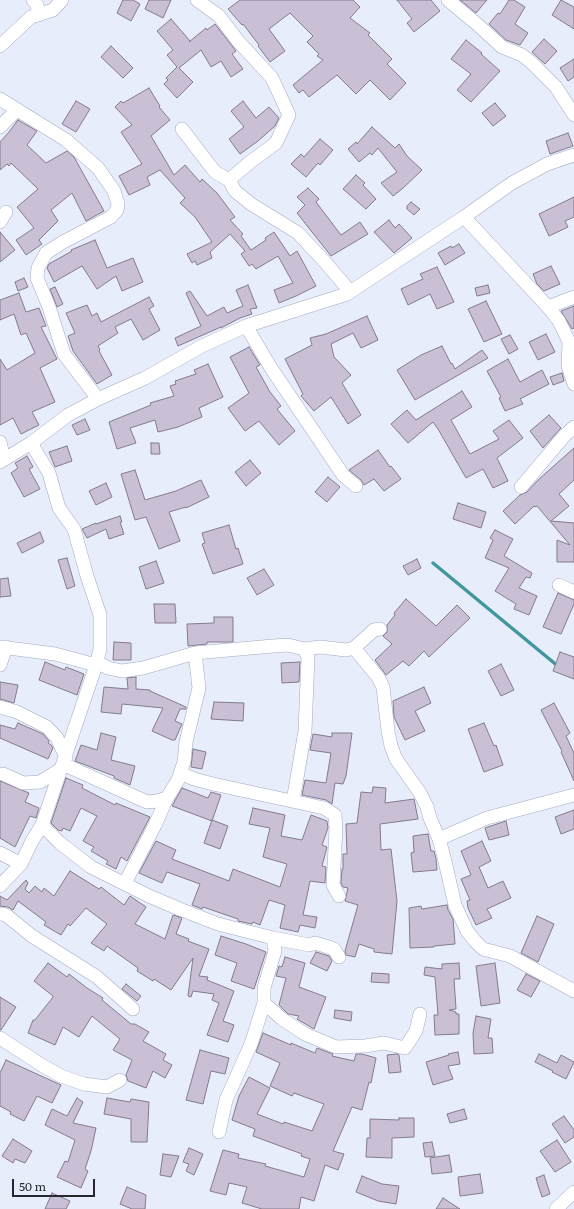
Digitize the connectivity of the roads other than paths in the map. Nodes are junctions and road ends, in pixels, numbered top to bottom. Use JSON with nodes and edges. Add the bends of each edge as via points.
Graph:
{"nodes":[{"id":1,"x":33,"y":0,"type":"edge"},
{"id":2,"x":62,"y":0,"type":"edge"},
{"id":3,"x":197,"y":0,"type":"edge"},
{"id":4,"x":448,"y":0,"type":"edge"},
{"id":5,"x":39,"y":15,"type":"junction"},
{"id":6,"x":0,"y":46,"type":"edge"},
{"id":7,"x":0,"y":99,"type":"edge"},
{"id":8,"x":18,"y":110,"type":"junction"},
{"id":9,"x":574,"y":115,"type":"edge"},
{"id":10,"x":0,"y":127,"type":"edge"},
{"id":11,"x":182,"y":129,"type":"dead end"},
{"id":12,"x":574,"y":156,"type":"edge"},
{"id":13,"x":229,"y":180,"type":"junction"},
{"id":14,"x":464,"y":217,"type":"junction"},
{"id":15,"x":347,"y":294,"type":"junction"},
{"id":16,"x":574,"y":297,"type":"edge"},
{"id":17,"x":548,"y":307,"type":"junction"},
{"id":18,"x":246,"y":326,"type":"junction"},
{"id":19,"x":574,"y":384,"type":"edge"},
{"id":20,"x":98,"y":399,"type":"junction"},
{"id":21,"x":574,"y":427,"type":"edge"},
{"id":22,"x":0,"y":442,"type":"edge"},
{"id":23,"x":31,"y":443,"type":"junction"},
{"id":24,"x":2,"y":460,"type":"edge"},
{"id":25,"x":356,"y":486,"type":"dead end"},
{"id":26,"x":521,"y":487,"type":"dead end"},
{"id":27,"x":559,"y":585,"type":"dead end"},
{"id":28,"x":574,"y":592,"type":"edge"},
{"id":29,"x":380,"y":629,"type":"dead end"},
{"id":30,"x":3,"y":647,"type":"edge"},
{"id":31,"x":354,"y":648,"type":"junction"},
{"id":32,"x":304,"y":649,"type":"junction"},
{"id":33,"x":195,"y":654,"type":"junction"},
{"id":34,"x":97,"y":664,"type":"junction"},
{"id":35,"x":0,"y":665,"type":"edge"},
{"id":36,"x":0,"y":707,"type":"edge"},
{"id":37,"x":64,"y":763,"type":"junction"},
{"id":38,"x":180,"y":773,"type":"junction"},
{"id":39,"x":3,"y":774,"type":"dead end"},
{"id":40,"x":574,"y":795,"type":"edge"},
{"id":41,"x":167,"y":798,"type":"junction"},
{"id":42,"x":293,"y":802,"type":"junction"},
{"id":43,"x":42,"y":825,"type":"junction"},
{"id":44,"x":439,"y":839,"type":"junction"},
{"id":45,"x":0,"y":853,"type":"edge"},
{"id":46,"x":21,"y":864,"type":"junction"},
{"id":47,"x":125,"y":883,"type":"junction"},
{"id":48,"x":0,"y":886,"type":"edge"},
{"id":49,"x":339,"y":896,"type":"dead end"},
{"id":50,"x":0,"y":914,"type":"edge"},
{"id":51,"x":273,"y":938,"type":"junction"},
{"id":52,"x":339,"y":957,"type":"dead end"},
{"id":53,"x":574,"y":991,"type":"edge"},
{"id":54,"x":264,"y":1003,"type":"junction"},
{"id":55,"x":133,"y":1009,"type":"dead end"},
{"id":56,"x":420,"y":1014,"type":"dead end"},
{"id":57,"x":0,"y":1038,"type":"edge"},
{"id":58,"x":120,"y":1080,"type":"dead end"},
{"id":59,"x":219,"y":1132,"type":"dead end"},
{"id":60,"x":574,"y":1192,"type":"edge"},
{"id":61,"x":556,"y":1209,"type":"edge"}],
"edges":[{"from":1,"to":5,"type":"street"},
{"from":2,"to":5,"type":"street","via":[[53,10]]},
{"from":3,"to":13,"type":"street","via":[[218,16],[272,78],[289,115],[276,143]]},
{"from":4,"to":9,"type":"street","via":[[502,47],[522,55],[532,63],[556,87]]},
{"from":5,"to":6,"type":"street","via":[[31,17]]},
{"from":7,"to":8,"type":"street"},
{"from":8,"to":10,"type":"street"},
{"from":8,"to":20,"type":"street","via":[[66,140],[98,168],[114,191],[118,204],[111,217],[46,253],[38,268],[37,278],[64,354]]},
{"from":11,"to":13,"type":"street","via":[[215,172]]},
{"from":12,"to":14,"type":"street","via":[[547,164],[512,183]]},
{"from":13,"to":15,"type":"street","via":[[235,191],[251,204],[298,233],[348,289]]},
{"from":14,"to":15,"type":"street"},
{"from":14,"to":17,"type":"street"},
{"from":15,"to":18,"type":"street"},
{"from":16,"to":17,"type":"street"},
{"from":17,"to":19,"type":"street","via":[[569,342],[568,366]]},
{"from":18,"to":20,"type":"street"},
{"from":18,"to":25,"type":"street","via":[[343,475]]},
{"from":20,"to":23,"type":"street","via":[[68,415]]},
{"from":21,"to":26,"type":"street"},
{"from":22,"to":24,"type":"street"},
{"from":23,"to":24,"type":"street"},
{"from":23,"to":34,"type":"street","via":[[49,473],[60,508],[74,529],[97,603],[100,615],[100,649]]},
{"from":27,"to":28,"type":"street"},
{"from":29,"to":31,"type":"street","via":[[374,630]]},
{"from":30,"to":34,"type":"street","via":[[55,654]]},
{"from":30,"to":35,"type":"street"},
{"from":31,"to":32,"type":"street"},
{"from":31,"to":44,"type":"street","via":[[378,676],[383,687],[388,731],[396,759],[420,793]]},
{"from":32,"to":33,"type":"street","via":[[288,646]]},
{"from":32,"to":42,"type":"street","via":[[308,657],[305,731]]},
{"from":33,"to":34,"type":"street","via":[[143,668],[122,670]]},
{"from":33,"to":38,"type":"street","via":[[199,688]]},
{"from":34,"to":37,"type":"street"},
{"from":36,"to":37,"type":"street","via":[[17,712],[47,727],[57,738]]},
{"from":37,"to":39,"type":"street","via":[[40,782],[23,783]]},
{"from":37,"to":41,"type":"street","via":[[147,802]]},
{"from":37,"to":43,"type":"street"},
{"from":38,"to":41,"type":"street"},
{"from":38,"to":42,"type":"street","via":[[213,784]]},
{"from":40,"to":44,"type":"street","via":[[487,818]]},
{"from":41,"to":47,"type":"street"},
{"from":42,"to":49,"type":"street","via":[[324,808],[335,815],[333,886]]},
{"from":43,"to":46,"type":"street"},
{"from":43,"to":47,"type":"street","via":[[60,843],[91,866]]},
{"from":44,"to":53,"type":"street","via":[[455,905],[467,931],[475,941],[484,949],[510,956]]},
{"from":45,"to":46,"type":"street"},
{"from":46,"to":48,"type":"street"},
{"from":47,"to":51,"type":"street","via":[[149,896],[218,924]]},
{"from":50,"to":55,"type":"street","via":[[6,915],[32,936],[97,977]]},
{"from":51,"to":52,"type":"street","via":[[309,945],[315,943],[334,950]]},
{"from":51,"to":54,"type":"street","via":[[274,950],[264,988]]},
{"from":54,"to":56,"type":"street","via":[[305,1034],[336,1047],[384,1043],[405,1048],[416,1031]]},
{"from":54,"to":59,"type":"street","via":[[251,1044],[226,1100]]},
{"from":57,"to":58,"type":"street","via":[[61,1076],[84,1084],[107,1087]]},
{"from":60,"to":61,"type":"street"}]}
